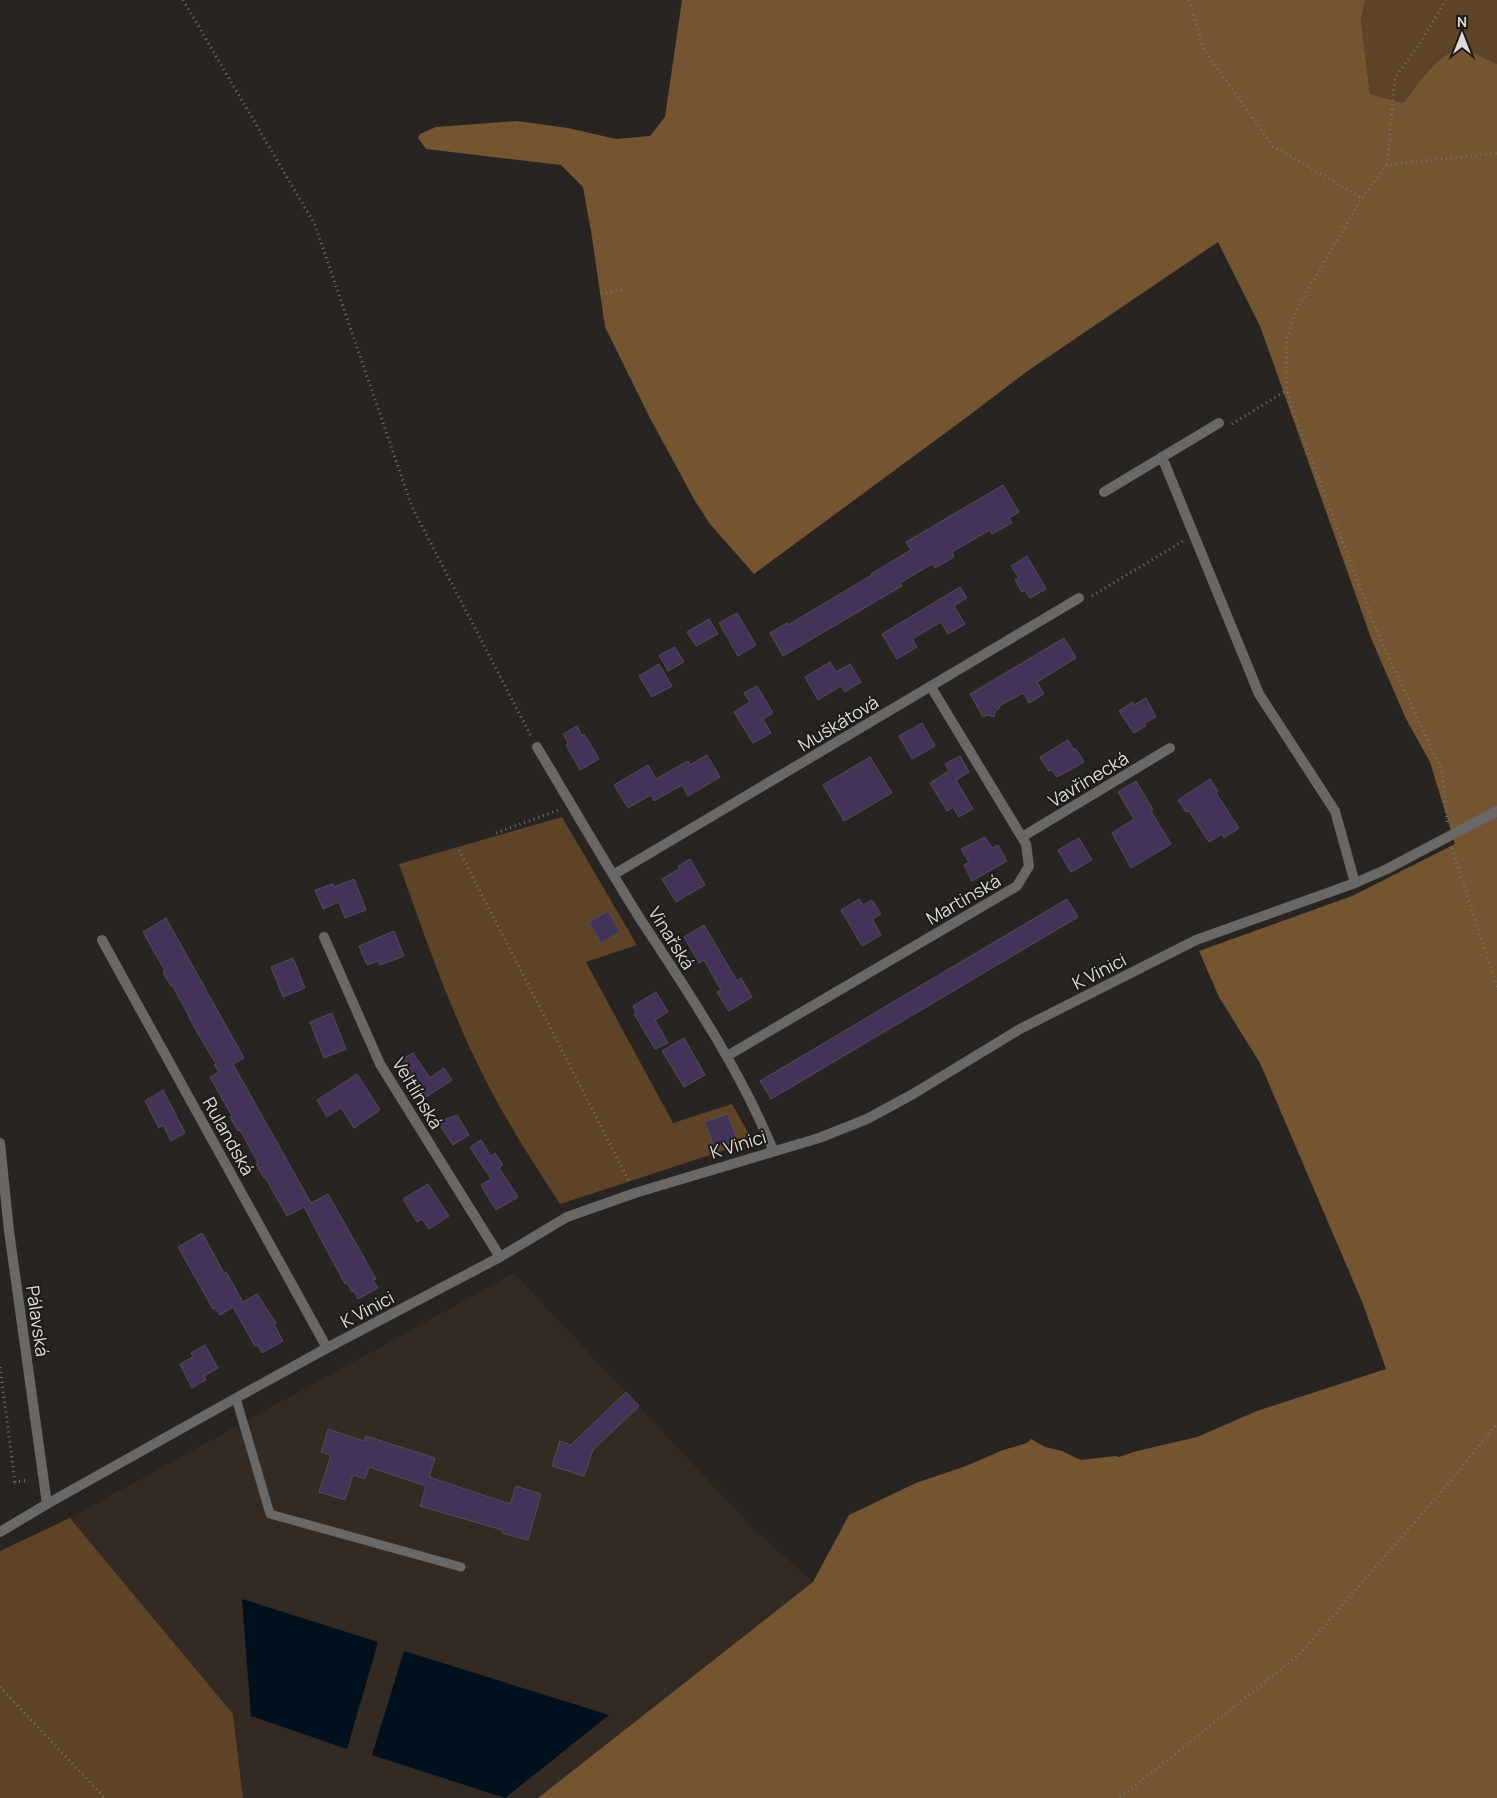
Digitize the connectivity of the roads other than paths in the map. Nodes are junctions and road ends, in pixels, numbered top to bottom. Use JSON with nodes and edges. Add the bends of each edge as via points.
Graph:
{"nodes":[{"id":1,"x":1219,"y":424,"type":"road end"},
{"id":2,"x":1162,"y":457,"type":"junction"},
{"id":3,"x":1104,"y":492,"type":"dead end"},
{"id":4,"x":1084,"y":598,"type":"road end"},
{"id":5,"x":931,"y":687,"type":"junction"},
{"id":6,"x":537,"y":747,"type":"road end"},
{"id":7,"x":1170,"y":748,"type":"dead end"},
{"id":8,"x":1497,"y":811,"type":"edge"},
{"id":9,"x":1022,"y":837,"type":"junction"},
{"id":10,"x":613,"y":875,"type":"junction"},
{"id":11,"x":1355,"y":883,"type":"junction"},
{"id":12,"x":324,"y":937,"type":"dead end"},
{"id":13,"x":102,"y":940,"type":"dead end"},
{"id":14,"x":727,"y":1056,"type":"junction"},
{"id":15,"x":0,"y":1143,"type":"edge"},
{"id":16,"x":773,"y":1150,"type":"junction"},
{"id":17,"x":500,"y":1257,"type":"junction"},
{"id":18,"x":327,"y":1348,"type":"junction"},
{"id":19,"x":236,"y":1398,"type":"junction"},
{"id":20,"x":47,"y":1504,"type":"junction"},
{"id":21,"x":0,"y":1532,"type":"edge"},
{"id":22,"x":461,"y":1567,"type":"dead end"}],
"edges":[{"from":1,"to":2,"type":"street"},
{"from":2,"to":3,"type":"street"},
{"from":2,"to":11,"type":"street","via":[[1259,694],[1335,811]]},
{"from":4,"to":5,"type":"street","name":"Muškátová"},
{"from":5,"to":9,"type":"street","name":"Martinská"},
{"from":5,"to":10,"type":"street","name":"Muškátová"},
{"from":6,"to":10,"type":"street","name":"Vinařská"},
{"from":7,"to":9,"type":"street","name":"Vavřinecká"},
{"from":8,"to":11,"type":"street","name":"K Vinici"},
{"from":9,"to":14,"type":"street","name":"Martinská","via":[[1029,866],[1017,886]]},
{"from":10,"to":14,"type":"street","name":"Vinařská"},
{"from":11,"to":16,"type":"street","name":"K Vinici","via":[[1196,940],[1020,1029],[867,1119],[819,1138]]},
{"from":12,"to":17,"type":"street","name":"Veltlínská","via":[[380,1064]]},
{"from":13,"to":18,"type":"street","name":"Rulandská"},
{"from":14,"to":16,"type":"street","name":"Vinařská"},
{"from":15,"to":20,"type":"street","name":"Pálavská"},
{"from":16,"to":17,"type":"street","name":"K Vinici","via":[[567,1217]]},
{"from":17,"to":18,"type":"street","name":"K Vinici"},
{"from":18,"to":19,"type":"street","name":"K Vinici"},
{"from":19,"to":20,"type":"street","name":"K Vinici"},
{"from":19,"to":22,"type":"lane","via":[[270,1514]]},
{"from":20,"to":21,"type":"street","name":"K Vinici"}]}
